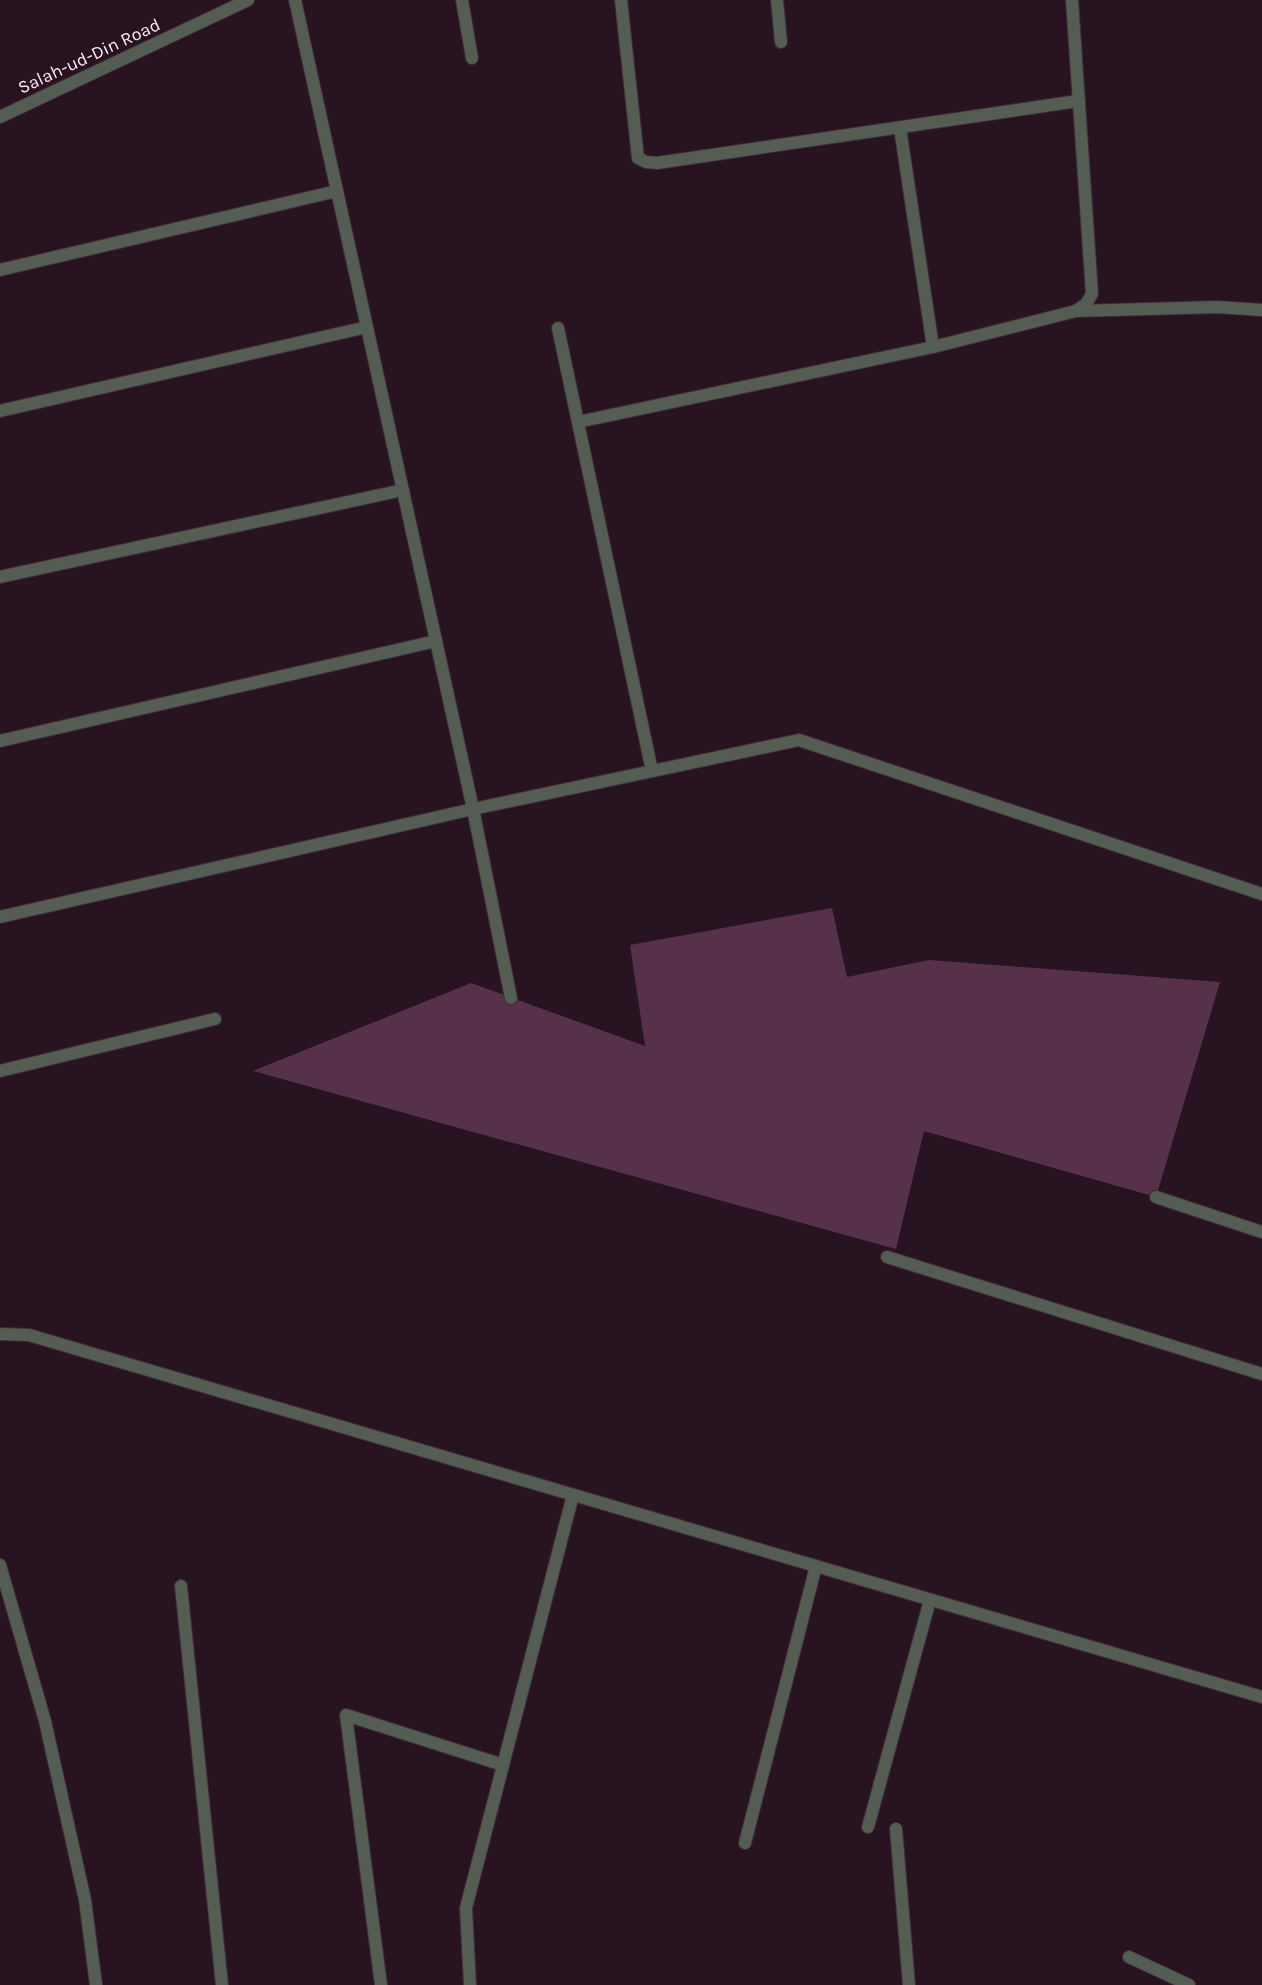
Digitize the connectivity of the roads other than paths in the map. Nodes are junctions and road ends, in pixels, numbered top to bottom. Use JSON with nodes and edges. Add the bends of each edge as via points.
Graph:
{"nodes":[{"id":1,"x":248,"y":0,"type":"edge"},
{"id":2,"x":295,"y":0,"type":"edge"},
{"id":3,"x":462,"y":0,"type":"edge"},
{"id":4,"x":622,"y":0,"type":"edge"},
{"id":5,"x":778,"y":0,"type":"edge"},
{"id":6,"x":1072,"y":0,"type":"edge"},
{"id":7,"x":781,"y":42,"type":"dead end"},
{"id":8,"x":472,"y":58,"type":"dead end"},
{"id":9,"x":1078,"y":101,"type":"junction"},
{"id":10,"x":0,"y":117,"type":"edge"},
{"id":11,"x":900,"y":128,"type":"junction"},
{"id":12,"x":337,"y":191,"type":"junction"},
{"id":13,"x":0,"y":270,"type":"edge"},
{"id":14,"x":1262,"y":310,"type":"edge"},
{"id":15,"x":1076,"y":311,"type":"junction"},
{"id":16,"x":367,"y":327,"type":"junction"},
{"id":17,"x":558,"y":328,"type":"dead end"},
{"id":18,"x":933,"y":347,"type":"junction"},
{"id":19,"x":0,"y":411,"type":"edge"},
{"id":20,"x":578,"y":422,"type":"junction"},
{"id":21,"x":403,"y":490,"type":"junction"},
{"id":22,"x":0,"y":577,"type":"edge"},
{"id":23,"x":436,"y":641,"type":"junction"},
{"id":24,"x":0,"y":741,"type":"edge"},
{"id":25,"x":652,"y":771,"type":"junction"},
{"id":26,"x":473,"y":809,"type":"junction"},
{"id":27,"x":1262,"y":894,"type":"edge"},
{"id":28,"x":0,"y":917,"type":"edge"},
{"id":29,"x":511,"y":998,"type":"dead end"},
{"id":30,"x":215,"y":1019,"type":"dead end"},
{"id":31,"x":0,"y":1072,"type":"edge"},
{"id":32,"x":1156,"y":1197,"type":"dead end"},
{"id":33,"x":1262,"y":1232,"type":"edge"},
{"id":34,"x":888,"y":1257,"type":"dead end"},
{"id":35,"x":0,"y":1334,"type":"edge"},
{"id":36,"x":1262,"y":1374,"type":"edge"},
{"id":37,"x":573,"y":1495,"type":"junction"},
{"id":38,"x":0,"y":1565,"type":"edge"},
{"id":39,"x":816,"y":1566,"type":"junction"},
{"id":40,"x":181,"y":1586,"type":"dead end"},
{"id":41,"x":930,"y":1600,"type":"junction"},
{"id":42,"x":1262,"y":1697,"type":"edge"},
{"id":43,"x":503,"y":1765,"type":"junction"},
{"id":44,"x":868,"y":1827,"type":"dead end"},
{"id":45,"x":896,"y":1829,"type":"dead end"},
{"id":46,"x":745,"y":1842,"type":"dead end"},
{"id":47,"x":1129,"y":1957,"type":"dead end"},
{"id":48,"x":96,"y":1985,"type":"edge"},
{"id":49,"x":222,"y":1985,"type":"edge"},
{"id":50,"x":381,"y":1985,"type":"edge"},
{"id":51,"x":470,"y":1985,"type":"edge"},
{"id":52,"x":909,"y":1985,"type":"edge"},
{"id":53,"x":1189,"y":1985,"type":"edge"}],
"edges":[{"from":1,"to":10,"type":"street","name":"Salah-ud-Din Road"},
{"from":2,"to":12,"type":"street"},
{"from":3,"to":8,"type":"street"},
{"from":4,"to":11,"type":"street","via":[[638,158],[646,162]]},
{"from":5,"to":7,"type":"street"},
{"from":6,"to":9,"type":"street"},
{"from":9,"to":11,"type":"street"},
{"from":9,"to":15,"type":"street","via":[[1092,294]]},
{"from":11,"to":18,"type":"street"},
{"from":12,"to":13,"type":"street"},
{"from":12,"to":16,"type":"street"},
{"from":14,"to":15,"type":"street","via":[[1217,307]]},
{"from":15,"to":18,"type":"street"},
{"from":16,"to":19,"type":"street"},
{"from":16,"to":21,"type":"street"},
{"from":17,"to":20,"type":"street"},
{"from":18,"to":20,"type":"street"},
{"from":20,"to":25,"type":"street"},
{"from":21,"to":22,"type":"street"},
{"from":21,"to":23,"type":"street"},
{"from":23,"to":24,"type":"street"},
{"from":23,"to":26,"type":"street"},
{"from":25,"to":26,"type":"street"},
{"from":25,"to":27,"type":"street","via":[[799,740]]},
{"from":26,"to":28,"type":"street"},
{"from":26,"to":29,"type":"street"},
{"from":30,"to":31,"type":"street"},
{"from":32,"to":33,"type":"street"},
{"from":34,"to":36,"type":"street"},
{"from":35,"to":37,"type":"street","via":[[29,1335]]},
{"from":37,"to":39,"type":"street"},
{"from":37,"to":43,"type":"street"},
{"from":38,"to":48,"type":"street","via":[[45,1721],[85,1900]]},
{"from":39,"to":41,"type":"street"},
{"from":39,"to":46,"type":"street"},
{"from":40,"to":49,"type":"street"},
{"from":41,"to":42,"type":"street"},
{"from":41,"to":44,"type":"street"},
{"from":43,"to":50,"type":"street","via":[[346,1715]]},
{"from":43,"to":51,"type":"street","via":[[466,1908]]},
{"from":45,"to":52,"type":"street"},
{"from":47,"to":53,"type":"street"}]}
